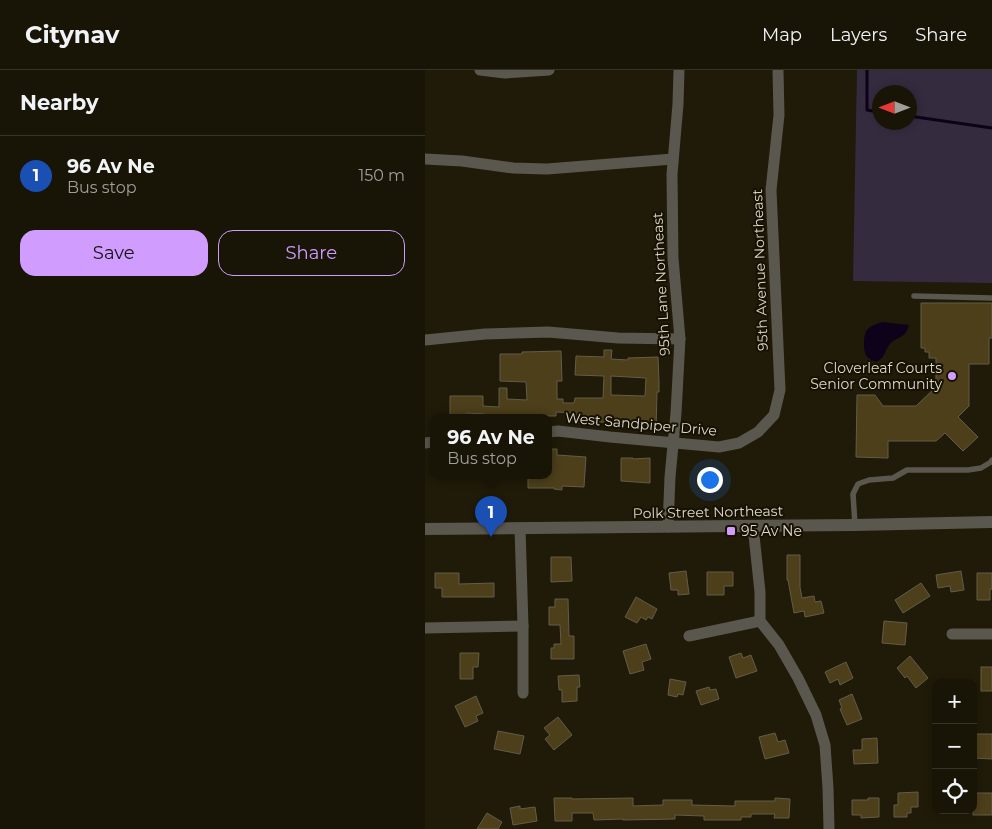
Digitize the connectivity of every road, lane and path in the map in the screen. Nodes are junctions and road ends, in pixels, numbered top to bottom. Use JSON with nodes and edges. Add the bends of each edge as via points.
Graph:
{"nodes":[{"id":1,"x":480,"y":70,"type":"edge"},
{"id":2,"x":549,"y":70,"type":"edge"},
{"id":3,"x":679,"y":70,"type":"edge"},
{"id":4,"x":778,"y":70,"type":"edge"},
{"id":5,"x":425,"y":159,"type":"edge"},
{"id":6,"x":673,"y":159,"type":"junction"},
{"id":7,"x":914,"y":296,"type":"dead end"},
{"id":8,"x":992,"y":298,"type":"edge"},
{"id":9,"x":681,"y":339,"type":"junction"},
{"id":10,"x":425,"y":340,"type":"edge"},
{"id":11,"x":552,"y":432,"type":"edge"},
{"id":12,"x":758,"y":432,"type":"joint"},
{"id":13,"x":673,"y":443,"type":"junction"},
{"id":14,"x":992,"y":460,"type":"edge"},
{"id":15,"x":992,"y":522,"type":"edge"},
{"id":16,"x":855,"y":525,"type":"junction"},
{"id":17,"x":753,"y":526,"type":"junction"},
{"id":18,"x":668,"y":527,"type":"junction"},
{"id":19,"x":520,"y":528,"type":"junction"},
{"id":20,"x":425,"y":529,"type":"edge"},
{"id":21,"x":760,"y":620,"type":"junction"},
{"id":22,"x":523,"y":626,"type":"junction"},
{"id":23,"x":425,"y":628,"type":"edge"},
{"id":24,"x":952,"y":634,"type":"dead end"},
{"id":25,"x":992,"y":634,"type":"edge"},
{"id":26,"x":689,"y":636,"type":"dead end"},
{"id":27,"x":523,"y":693,"type":"dead end"},
{"id":28,"x":829,"y":829,"type":"edge"}],
"edges":[{"from":1,"to":2,"type":"street","via":[[505,73]]},
{"from":3,"to":6,"type":"street","name":"95th Lane Northeast"},
{"from":4,"to":12,"type":"street","name":"95th Avenue Northeast","via":[[779,115],[771,190],[780,390],[774,415]]},
{"from":5,"to":6,"type":"street","via":[[547,169]]},
{"from":6,"to":9,"type":"street","name":"95th Lane Northeast","via":[[673,258]]},
{"from":7,"to":8,"type":"lane"},
{"from":9,"to":10,"type":"street","via":[[547,332]]},
{"from":9,"to":13,"type":"street","name":"95th Lane Northeast"},
{"from":11,"to":13,"type":"street","name":"West Sandpiper Drive"},
{"from":12,"to":13,"type":"street","name":"West Sandpiper Drive","via":[[739,443],[719,447]]},
{"from":13,"to":18,"type":"street","name":"95th Lane Northeast"},
{"from":14,"to":16,"type":"lane","via":[[981,468],[907,470],[893,478],[858,484],[853,494]]},
{"from":15,"to":16,"type":"street","name":"Polk Street Northeast"},
{"from":16,"to":17,"type":"street","name":"Polk Street Northeast"},
{"from":17,"to":18,"type":"street","name":"Polk Street Northeast"},
{"from":17,"to":21,"type":"street"},
{"from":18,"to":19,"type":"street","name":"Polk Street Northeast"},
{"from":19,"to":20,"type":"street","name":"Polk Street Northeast"},
{"from":19,"to":22,"type":"street"},
{"from":21,"to":26,"type":"street"},
{"from":21,"to":28,"type":"street","via":[[779,645],[816,715],[825,745]]},
{"from":22,"to":23,"type":"street"},
{"from":22,"to":27,"type":"street"},
{"from":24,"to":25,"type":"street"}]}
